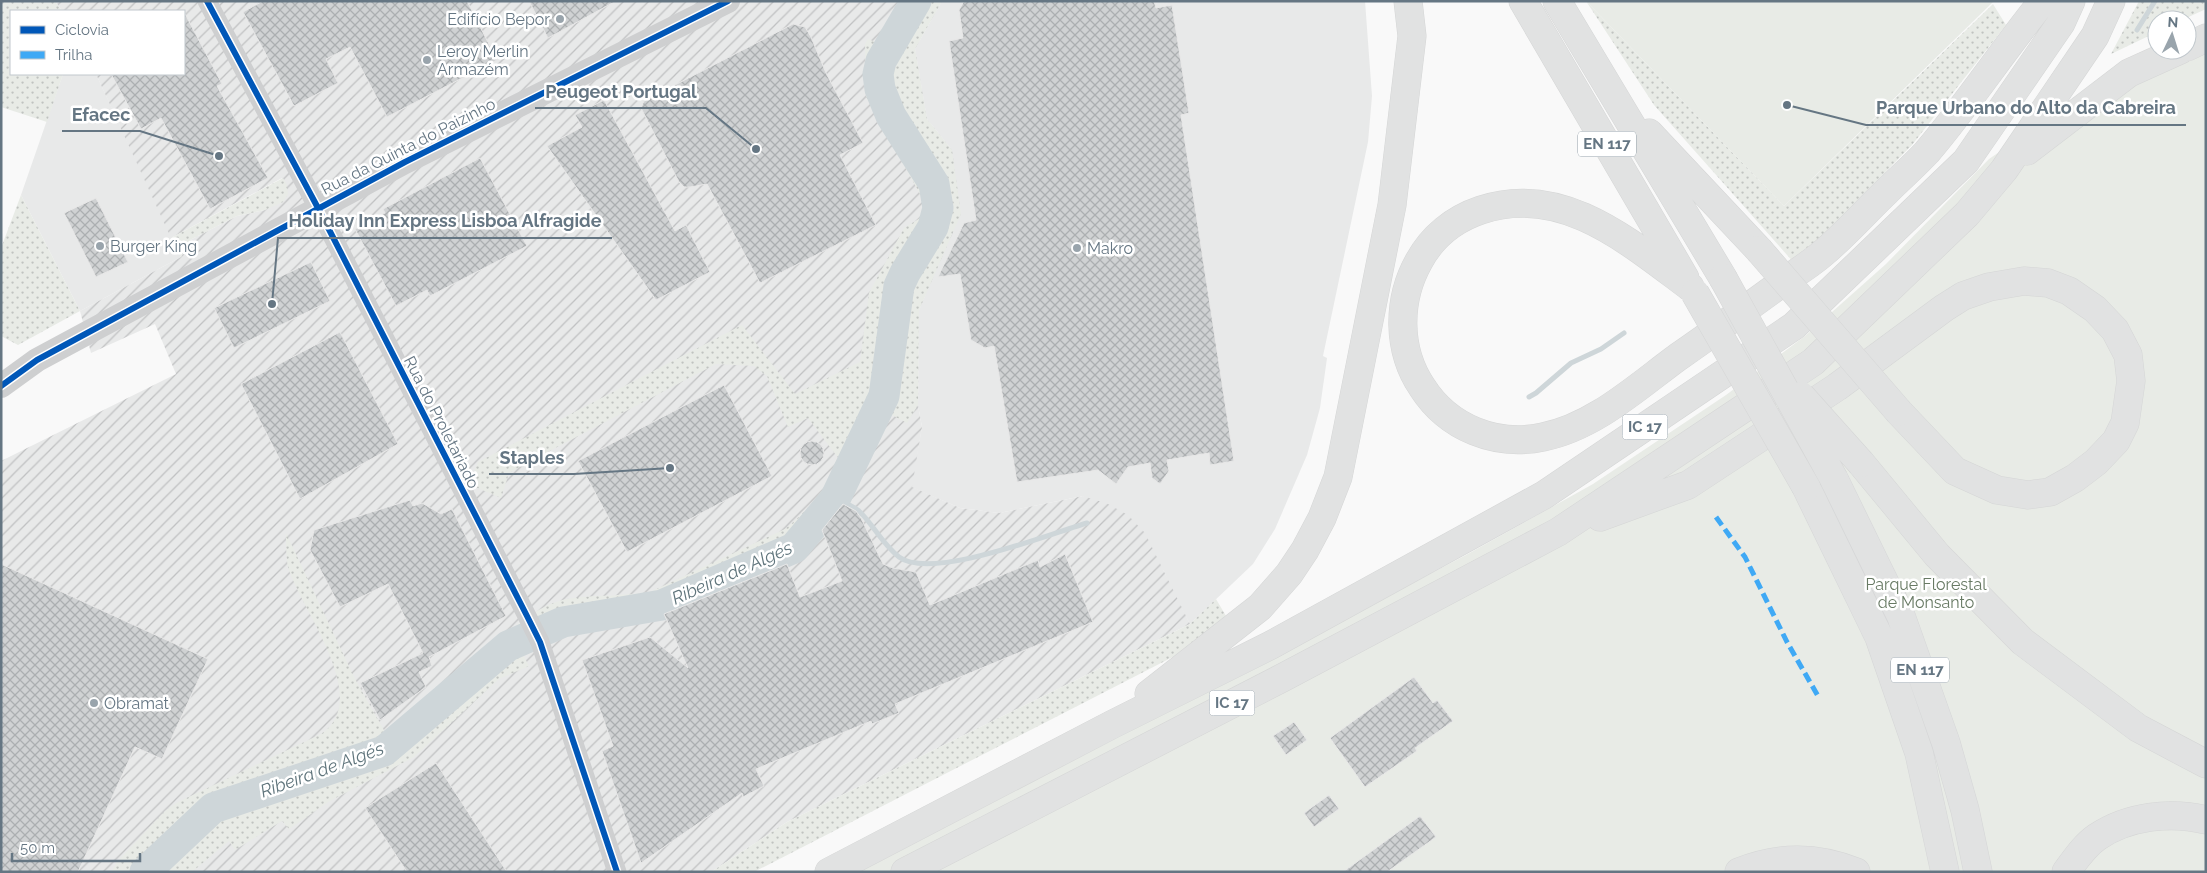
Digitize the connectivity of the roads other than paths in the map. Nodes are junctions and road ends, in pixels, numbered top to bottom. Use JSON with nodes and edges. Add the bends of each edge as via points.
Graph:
{"nodes":[{"id":1,"x":207,"y":1,"type":"edge"},
{"id":2,"x":728,"y":1,"type":"edge"},
{"id":3,"x":1408,"y":1,"type":"edge"},
{"id":4,"x":1523,"y":1,"type":"edge"},
{"id":5,"x":1557,"y":1,"type":"edge"},
{"id":6,"x":2043,"y":1,"type":"edge"},
{"id":7,"x":2071,"y":1,"type":"edge"},
{"id":8,"x":2111,"y":1,"type":"edge"},
{"id":9,"x":2158,"y":60,"type":"edge"},
{"id":10,"x":1611,"y":92,"type":"junction"},
{"id":11,"x":2004,"y":170,"type":"junction"},
{"id":12,"x":318,"y":208,"type":"junction"},
{"id":13,"x":1692,"y":290,"type":"junction"},
{"id":14,"x":1767,"y":357,"type":"junction"},
{"id":15,"x":37,"y":360,"type":"junction"},
{"id":16,"x":1,"y":372,"type":"edge"},
{"id":17,"x":1,"y":386,"type":"edge"},
{"id":18,"x":1558,"y":532,"type":"junction"},
{"id":19,"x":1113,"y":724,"type":"junction"},
{"id":20,"x":2206,"y":764,"type":"edge"},
{"id":21,"x":2206,"y":820,"type":"edge"},
{"id":22,"x":617,"y":872,"type":"edge"},
{"id":23,"x":829,"y":872,"type":"edge"},
{"id":24,"x":905,"y":872,"type":"edge"},
{"id":25,"x":1739,"y":872,"type":"edge"},
{"id":26,"x":1856,"y":872,"type":"edge"},
{"id":27,"x":1945,"y":872,"type":"edge"},
{"id":28,"x":1978,"y":872,"type":"edge"},
{"id":29,"x":2066,"y":872,"type":"edge"}],
"edges":[{"from":1,"to":12,"type":"street","name":"Rua do Proletariado"},
{"from":2,"to":12,"type":"street","name":"Rua da Quinta do Paizinho"},
{"from":3,"to":19,"type":"main road","via":[[1412,36],[1392,205],[1338,477],[1322,518],[1289,574],[1260,607]]},
{"from":4,"to":13,"type":"main road","number":"EN 117"},
{"from":5,"to":10,"type":"main road","number":"EN 117"},
{"from":6,"to":13,"type":"main road","via":[[1926,153],[1822,255],[1605,410],[1566,431],[1540,438],[1489,438],[1464,427],[1444,413],[1410,368],[1403,331],[1404,298],[1412,274],[1426,249],[1464,216],[1507,202],[1550,205],[1595,221]]},
{"from":7,"to":19,"type":"main road","number":"IC 17","via":[[2061,23],[1966,161],[1794,326],[1544,495],[1271,645]]},
{"from":8,"to":11,"type":"main road","number":"IC 17","via":[[2095,36]]},
{"from":9,"to":11,"type":"main road","via":[[2129,73]]},
{"from":10,"to":14,"type":"main road","number":"EN 117","bridge":true},
{"from":10,"to":18,"type":"main road","bridge":true,"via":[[1759,250],[1899,412],[1955,471],[1997,490],[2028,496],[2050,492],[2096,462],[2116,441],[2125,423],[2131,380],[2128,355],[2115,330],[2095,309],[2069,291],[2048,283],[2024,281],[1989,287],[1944,308],[1837,387],[1688,485]]},
{"from":11,"to":18,"type":"main road","number":"IC 17","via":[[1967,214],[1813,362]]},
{"from":12,"to":15,"type":"street","name":"Rua da Quinta do Paizinho"},
{"from":12,"to":22,"type":"street","name":"Rua do Proletariado","via":[[540,642]]},
{"from":13,"to":27,"type":"main road","number":"EN 117","bridge":true,"via":[[1806,487],[1879,637],[1919,752]]},
{"from":14,"to":20,"type":"main road","number":"EN 117","bridge":true,"via":[[1937,555],[2023,642],[2138,728]]},
{"from":14,"to":28,"type":"main road","number":"EN 117","bridge":true,"via":[[1834,478],[1901,616],[1946,743]]},
{"from":15,"to":16,"type":"street","name":"Rua da Quinta do Paizinho"},
{"from":15,"to":17,"type":"street","name":"Rua da Quinta do Paizinho"},
{"from":18,"to":24,"type":"main road","number":"IC 17"},
{"from":19,"to":23,"type":"main road","number":"IC 17"},
{"from":21,"to":29,"type":"main road","via":[[2167,816],[2141,819],[2097,837]]},
{"from":25,"to":26,"type":"main road","via":[[1786,859],[1816,860]]}]}
